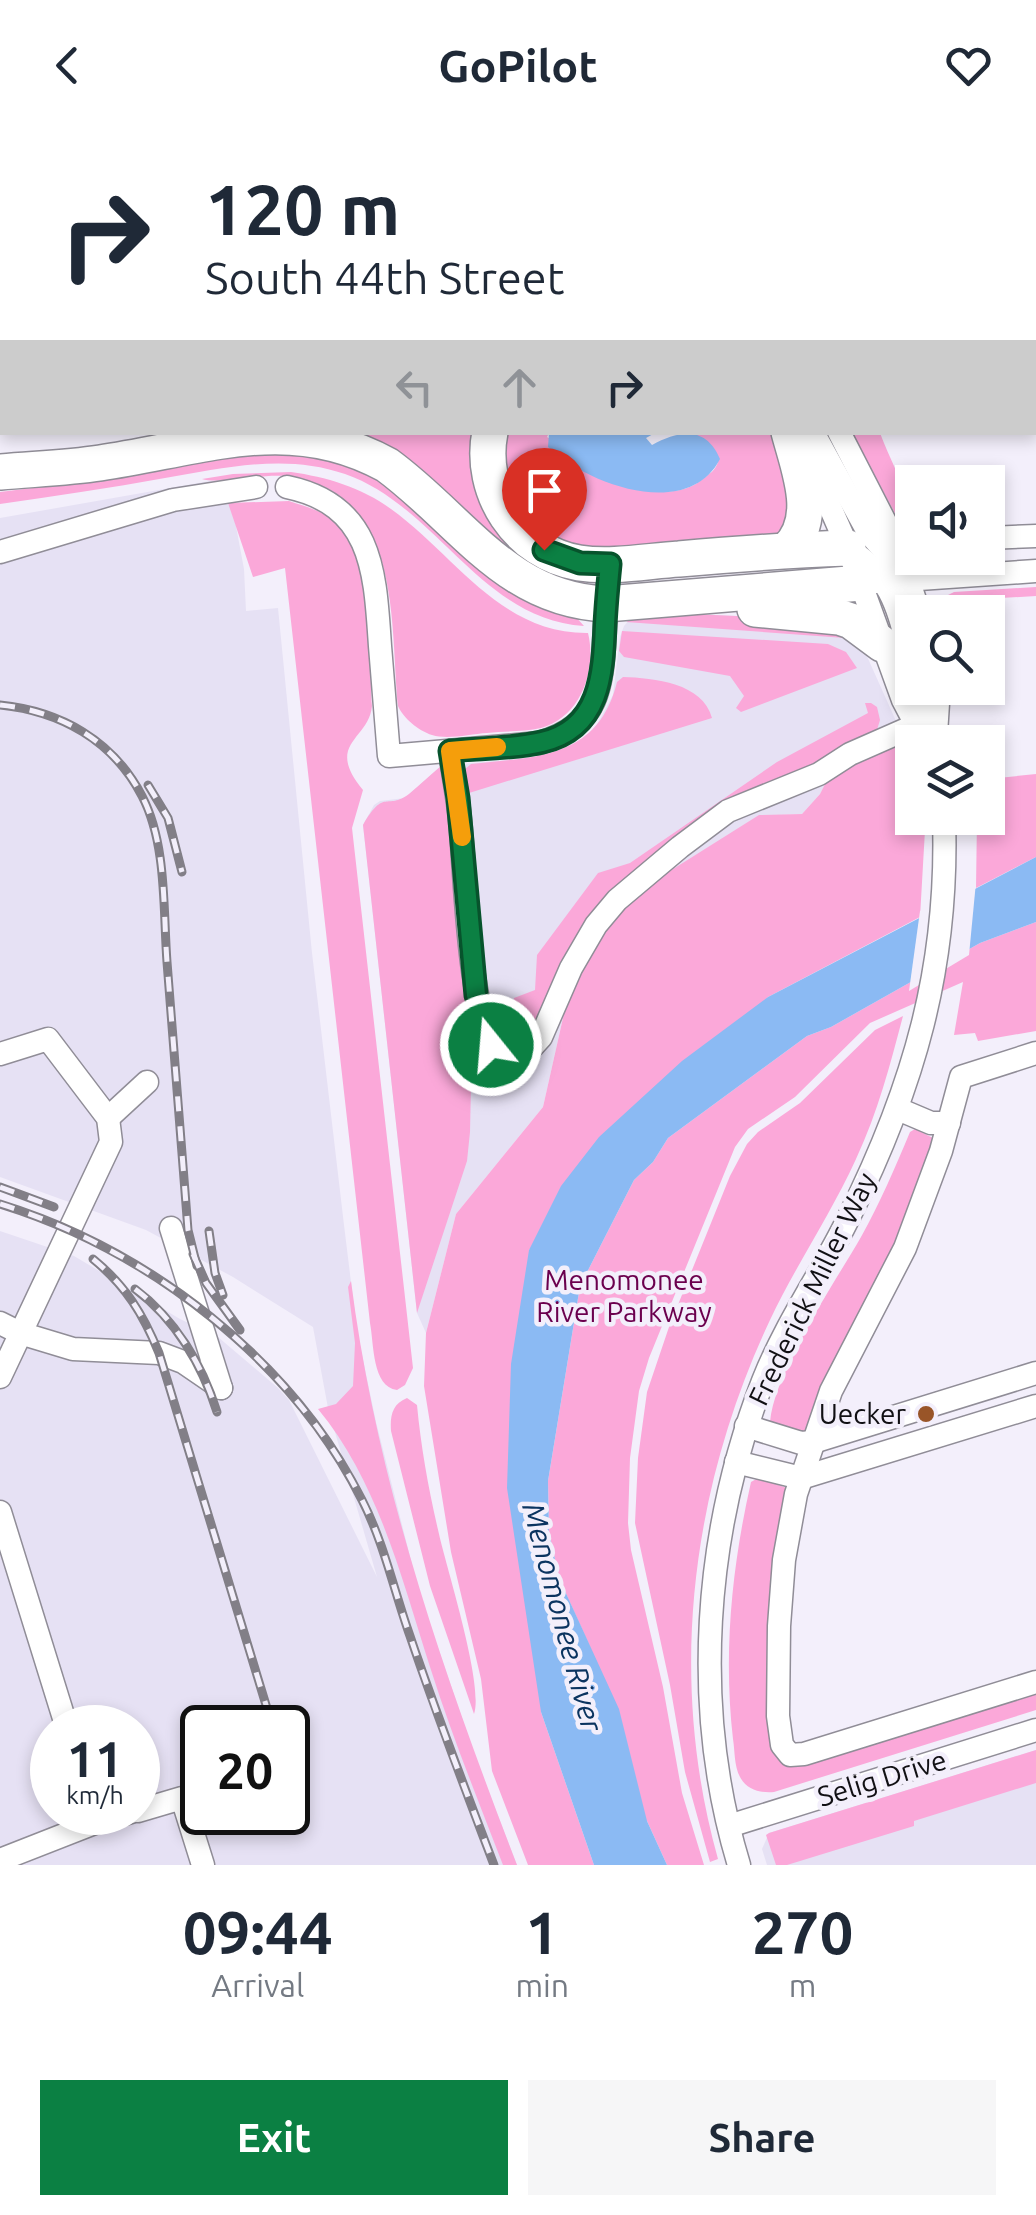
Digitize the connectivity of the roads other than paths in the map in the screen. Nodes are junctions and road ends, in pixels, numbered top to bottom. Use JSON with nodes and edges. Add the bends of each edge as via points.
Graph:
{"nodes":[{"id":1,"x":145,"y":435,"type":"edge"},
{"id":2,"x":490,"y":435,"type":"edge"},
{"id":3,"x":790,"y":435,"type":"edge"},
{"id":4,"x":800,"y":435,"type":"edge"},
{"id":5,"x":815,"y":435,"type":"edge"},
{"id":6,"x":841,"y":435,"type":"edge"},
{"id":7,"x":0,"y":470,"type":"edge"},
{"id":8,"x":256,"y":487,"type":"dead end"},
{"id":9,"x":287,"y":488,"type":"dead end"},
{"id":10,"x":1036,"y":536,"type":"edge"},
{"id":11,"x":1005,"y":537,"type":"edge"},
{"id":12,"x":884,"y":544,"type":"edge"},
{"id":13,"x":787,"y":550,"type":"junction"},
{"id":14,"x":0,"y":552,"type":"edge"},
{"id":15,"x":610,"y":564,"type":"junction"},
{"id":16,"x":1036,"y":571,"type":"edge"},
{"id":17,"x":886,"y":582,"type":"junction"},
{"id":18,"x":900,"y":595,"type":"edge"},
{"id":19,"x":675,"y":596,"type":"junction"},
{"id":20,"x":895,"y":599,"type":"edge"},
{"id":21,"x":606,"y":604,"type":"junction"},
{"id":22,"x":895,"y":635,"type":"edge"},
{"id":23,"x":895,"y":651,"type":"edge"},
{"id":24,"x":895,"y":740,"type":"edge"},
{"id":25,"x":450,"y":751,"type":"junction"},
{"id":26,"x":945,"y":835,"type":"edge"},
{"id":27,"x":1036,"y":1053,"type":"edge"},
{"id":28,"x":0,"y":1054,"type":"edge"},
{"id":29,"x":147,"y":1082,"type":"dead end"},
{"id":30,"x":898,"y":1109,"type":"junction"},
{"id":31,"x":108,"y":1118,"type":"junction"},
{"id":32,"x":948,"y":1123,"type":"junction"},
{"id":33,"x":171,"y":1228,"type":"dead end"},
{"id":34,"x":10,"y":1328,"type":"edge"},
{"id":35,"x":1036,"y":1373,"type":"edge"},
{"id":36,"x":0,"y":1377,"type":"edge"},
{"id":37,"x":962,"y":1396,"type":"junction"},
{"id":38,"x":1036,"y":1406,"type":"edge"},
{"id":39,"x":746,"y":1426,"type":"junction"},
{"id":40,"x":971,"y":1426,"type":"junction"},
{"id":41,"x":813,"y":1442,"type":"junction"},
{"id":42,"x":736,"y":1462,"type":"junction"},
{"id":43,"x":802,"y":1478,"type":"junction"},
{"id":44,"x":0,"y":1512,"type":"edge"},
{"id":45,"x":1036,"y":1682,"type":"edge"},
{"id":46,"x":60,"y":1705,"type":"edge"},
{"id":47,"x":1036,"y":1730,"type":"edge"},
{"id":48,"x":160,"y":1804,"type":"edge"},
{"id":49,"x":728,"y":1826,"type":"junction"},
{"id":50,"x":55,"y":1835,"type":"edge"},
{"id":51,"x":0,"y":1860,"type":"edge"},
{"id":52,"x":203,"y":1865,"type":"edge"},
{"id":53,"x":739,"y":1865,"type":"edge"}],
"edges":[{"from":1,"to":7,"type":"highway"},
{"from":2,"to":15,"type":"highway","via":[[491,488],[521,534],[561,558]]},
{"from":3,"to":13,"type":"highway","via":[[805,509],[804,526]]},
{"from":4,"to":12,"type":"street"},
{"from":5,"to":12,"type":"street","via":[[868,532]]},
{"from":6,"to":12,"type":"street"},
{"from":7,"to":21,"type":"highway","via":[[96,464],[260,436],[320,438],[387,465],[518,578],[546,593]]},
{"from":8,"to":14,"type":"street","via":[[174,500]]},
{"from":9,"to":25,"type":"street","via":[[338,510],[367,550],[389,756]]},
{"from":10,"to":11,"type":"street"},
{"from":12,"to":13,"type":"highway"},
{"from":12,"to":17,"type":"street"},
{"from":12,"to":17,"type":"street","via":[[865,559]]},
{"from":13,"to":15,"type":"highway"},
{"from":15,"to":21,"type":"street"},
{"from":16,"to":17,"type":"street"},
{"from":17,"to":18,"type":"street"},
{"from":17,"to":19,"type":"highway"},
{"from":17,"to":20,"type":"street"},
{"from":17,"to":22,"type":"street"},
{"from":19,"to":21,"type":"highway"},
{"from":19,"to":23,"type":"highway","via":[[839,617]]},
{"from":21,"to":25,"type":"street","via":[[599,692],[579,723],[539,743]]},
{"from":24,"to":25,"type":"street","via":[[876,741],[819,774],[728,811],[680,846],[596,925],[541,1038],[532,1048],[498,1055],[476,995]]},
{"from":26,"to":30,"type":"street","name":"Frederick Miller Way","via":[[942,925]]},
{"from":27,"to":32,"type":"street","via":[[961,1077]]},
{"from":28,"to":31,"type":"street","via":[[48,1040]]},
{"from":29,"to":31,"type":"street"},
{"from":30,"to":32,"type":"street","via":[[931,1124]]},
{"from":30,"to":39,"type":"street","name":"Frederick Miller Way","via":[[847,1221],[791,1320]]},
{"from":31,"to":34,"type":"street","via":[[111,1142]]},
{"from":32,"to":41,"type":"street","via":[[906,1248],[831,1391]]},
{"from":33,"to":34,"type":"street","via":[[221,1388],[159,1353],[73,1348]]},
{"from":34,"to":36,"type":"street"},
{"from":35,"to":37,"type":"street"},
{"from":37,"to":40,"type":"street"},
{"from":37,"to":41,"type":"street"},
{"from":38,"to":40,"type":"street"},
{"from":39,"to":41,"type":"street"},
{"from":39,"to":42,"type":"street","name":"Frederick Miller Way"},
{"from":40,"to":43,"type":"street"},
{"from":41,"to":43,"type":"street"},
{"from":42,"to":43,"type":"street"},
{"from":42,"to":49,"type":"street","name":"Frederick Miller Way","via":[[717,1550],[710,1644],[714,1736]]},
{"from":43,"to":45,"type":"street","via":[[784,1560],[779,1626],[778,1716],[790,1756]]},
{"from":44,"to":46,"type":"street"},
{"from":47,"to":49,"type":"street","name":"Selig Drive"},
{"from":48,"to":52,"type":"street","via":[[182,1798]]},
{"from":49,"to":53,"type":"street","name":"Frederick Miller Way"},
{"from":50,"to":51,"type":"street"}]}
